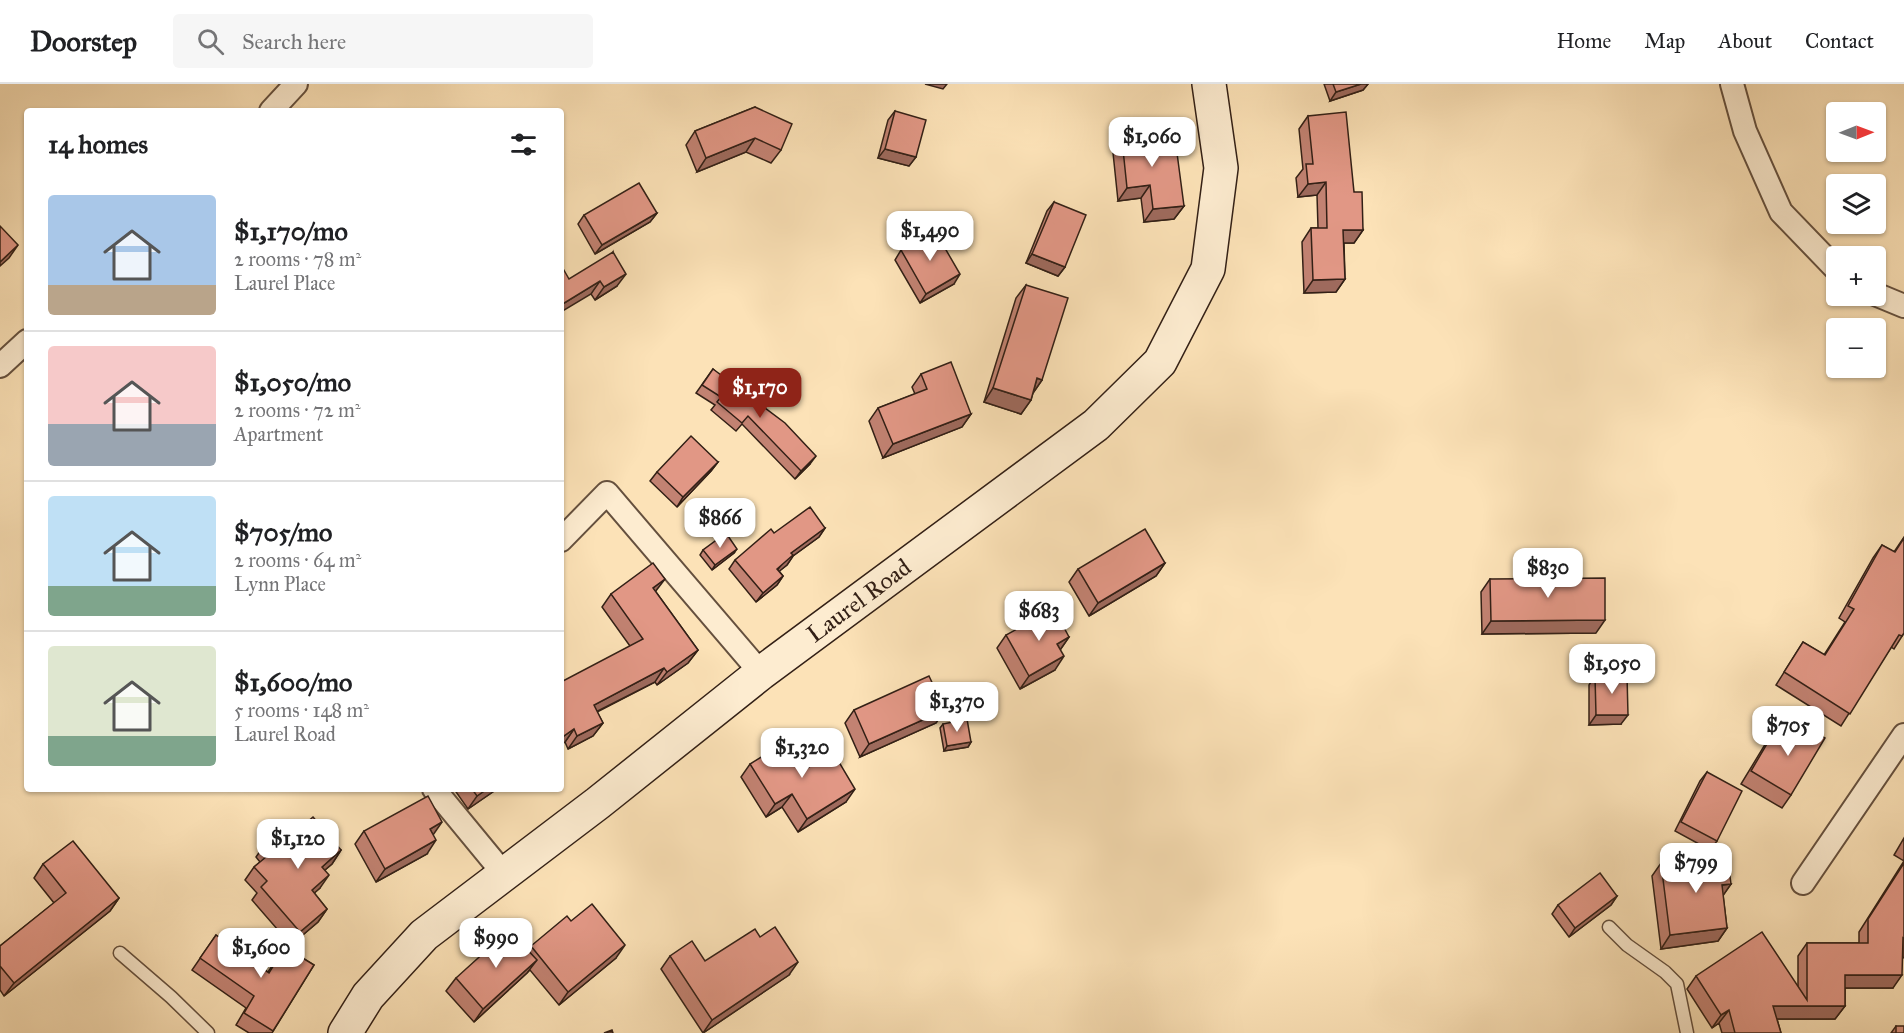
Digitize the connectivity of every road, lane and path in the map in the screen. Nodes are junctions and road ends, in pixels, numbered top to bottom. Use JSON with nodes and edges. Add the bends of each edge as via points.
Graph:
{"nodes":[{"id":1,"x":296,"y":84,"type":"edge"},
{"id":2,"x":1209,"y":84,"type":"edge"},
{"id":3,"x":1732,"y":84,"type":"edge"},
{"id":4,"x":274,"y":108,"type":"edge"},
{"id":5,"x":1826,"y":259,"type":"edge"},
{"id":6,"x":1886,"y":299,"type":"edge"},
{"id":7,"x":1904,"y":306,"type":"edge"},
{"id":8,"x":24,"y":344,"type":"edge"},
{"id":9,"x":0,"y":366,"type":"edge"},
{"id":10,"x":564,"y":537,"type":"edge"},
{"id":11,"x":761,"y":673,"type":"junction"},
{"id":12,"x":1904,"y":735,"type":"edge"},
{"id":13,"x":436,"y":792,"type":"edge"},
{"id":14,"x":504,"y":874,"type":"junction"},
{"id":15,"x":1803,"y":883,"type":"dead end"},
{"id":16,"x":1609,"y":927,"type":"dead end"},
{"id":17,"x":120,"y":953,"type":"dead end"},
{"id":18,"x":208,"y":1033,"type":"edge"},
{"id":19,"x":345,"y":1033,"type":"edge"},
{"id":20,"x":1687,"y":1033,"type":"edge"}],
"edges":[{"from":1,"to":4,"type":"street"},
{"from":2,"to":11,"type":"street","name":"Laurel Road","via":[[1221,168],[1208,269],[1160,362],[1096,425]]},
{"from":3,"to":5,"type":"street","via":[[1745,131],[1781,212]]},
{"from":6,"to":7,"type":"street"},
{"from":8,"to":9,"type":"street"},
{"from":10,"to":11,"type":"street","via":[[607,493]]},
{"from":11,"to":14,"type":"street","name":"Laurel Road"},
{"from":12,"to":15,"type":"street"},
{"from":13,"to":14,"type":"street"},
{"from":14,"to":19,"type":"street","name":"Laurel Road","via":[[424,935],[368,996]]},
{"from":16,"to":20,"type":"lane","via":[[1677,984]]},
{"from":17,"to":18,"type":"lane"}]}
